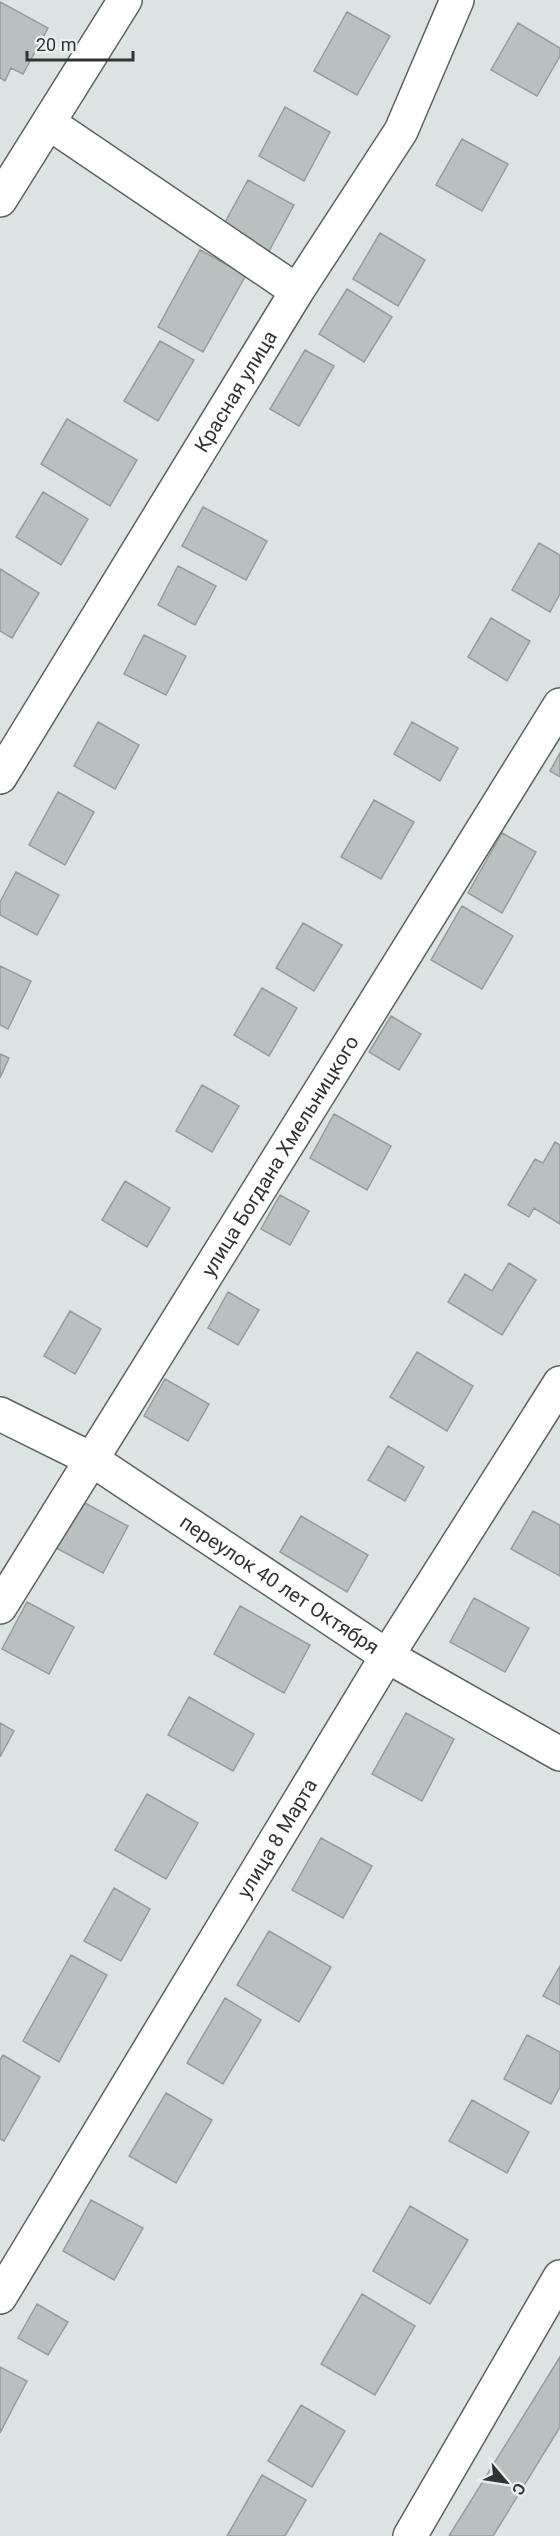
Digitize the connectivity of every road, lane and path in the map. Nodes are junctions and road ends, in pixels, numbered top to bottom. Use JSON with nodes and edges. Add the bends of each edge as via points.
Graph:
{"nodes":[{"id":1,"x":125,"y":0,"type":"edge"},
{"id":2,"x":457,"y":0,"type":"edge"},
{"id":3,"x":49,"y":123,"type":"junction"},
{"id":4,"x":0,"y":200,"type":"edge"},
{"id":5,"x":297,"y":291,"type":"junction"},
{"id":6,"x":560,"y":705,"type":"edge"},
{"id":7,"x":0,"y":777,"type":"edge"},
{"id":8,"x":560,"y":1383,"type":"edge"},
{"id":9,"x":0,"y":1414,"type":"edge"},
{"id":10,"x":91,"y":1459,"type":"junction"},
{"id":11,"x":0,"y":1607,"type":"edge"},
{"id":12,"x":387,"y":1656,"type":"junction"},
{"id":13,"x":560,"y":1754,"type":"edge"},
{"id":14,"x":560,"y":2277,"type":"edge"},
{"id":15,"x":0,"y":2297,"type":"edge"},
{"id":16,"x":410,"y":2536,"type":"edge"}],
"edges":[{"from":1,"to":3,"type":"street"},
{"from":2,"to":5,"type":"street","name":"Красная улица","via":[[401,131]]},
{"from":3,"to":4,"type":"street"},
{"from":3,"to":5,"type":"street"},
{"from":5,"to":7,"type":"street","name":"Красная улица"},
{"from":6,"to":10,"type":"street","name":"улица Богдана Хмельницкого"},
{"from":8,"to":12,"type":"street","name":"улица 8 Марта"},
{"from":9,"to":10,"type":"street","name":"переулок 40 лет Октября"},
{"from":10,"to":11,"type":"street","name":"улица Богдана Хмельницкого"},
{"from":10,"to":12,"type":"street","name":"переулок 40 лет Октября"},
{"from":12,"to":13,"type":"street","name":"переулок 40 лет Октября"},
{"from":12,"to":15,"type":"street","name":"улица 8 Марта"},
{"from":14,"to":16,"type":"street"}]}
